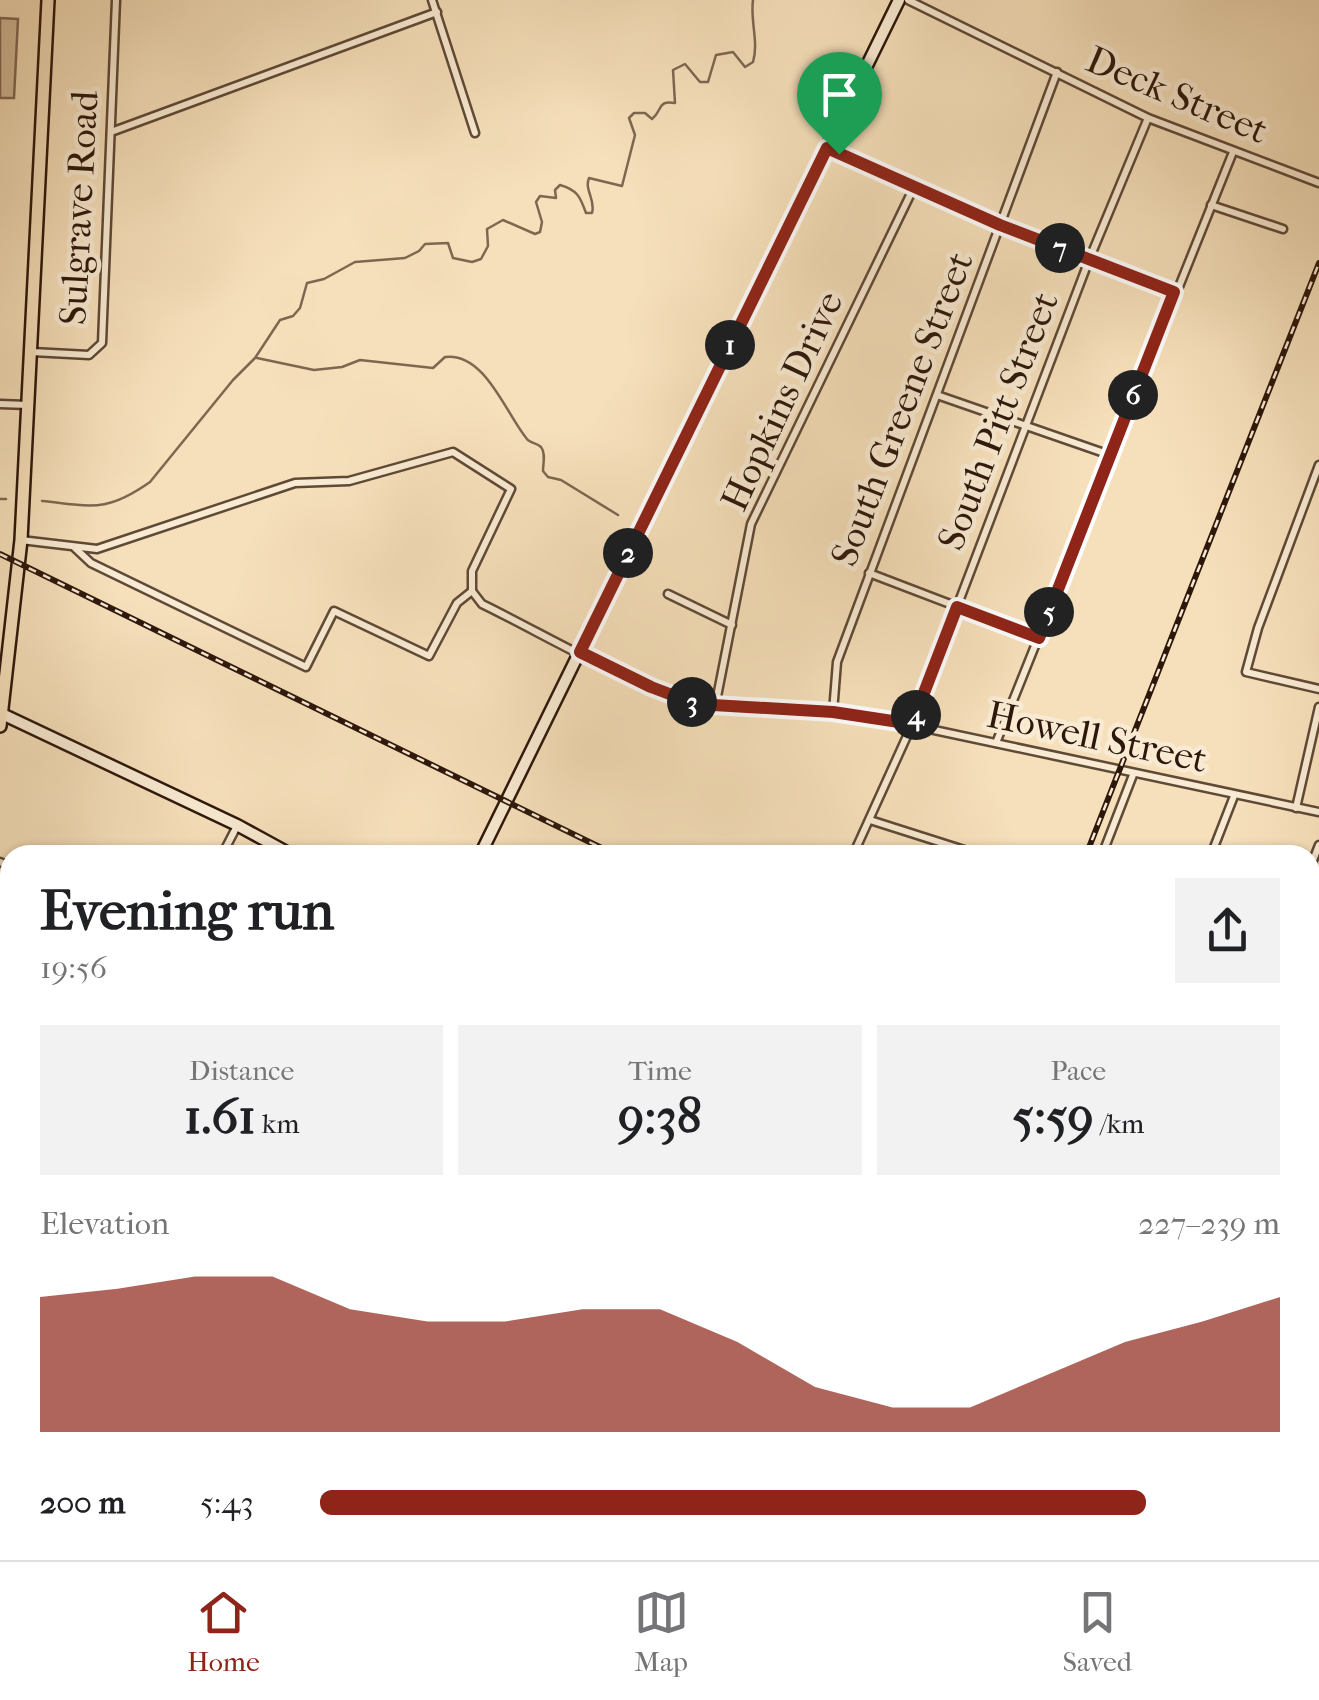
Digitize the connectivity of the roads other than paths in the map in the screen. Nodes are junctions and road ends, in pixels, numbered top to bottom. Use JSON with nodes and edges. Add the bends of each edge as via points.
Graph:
{"nodes":[{"id":1,"x":48,"y":0,"type":"edge"},
{"id":2,"x":116,"y":0,"type":"edge"},
{"id":3,"x":432,"y":0,"type":"edge"},
{"id":4,"x":898,"y":0,"type":"edge"},
{"id":5,"x":908,"y":0,"type":"edge"},
{"id":6,"x":437,"y":12,"type":"junction"},
{"id":7,"x":1058,"y":72,"type":"junction"},
{"id":8,"x":1148,"y":118,"type":"junction"},
{"id":9,"x":111,"y":132,"type":"junction"},
{"id":10,"x":474,"y":134,"type":"dead end"},
{"id":11,"x":827,"y":148,"type":"junction"},
{"id":12,"x":1232,"y":152,"type":"junction"},
{"id":13,"x":1319,"y":183,"type":"edge"},
{"id":14,"x":914,"y":187,"type":"junction"},
{"id":15,"x":1211,"y":205,"type":"junction"},
{"id":16,"x":1000,"y":225,"type":"junction"},
{"id":17,"x":1283,"y":229,"type":"dead end"},
{"id":18,"x":1089,"y":260,"type":"junction"},
{"id":19,"x":1174,"y":292,"type":"junction"},
{"id":20,"x":31,"y":352,"type":"junction"},
{"id":21,"x":937,"y":395,"type":"junction"},
{"id":22,"x":0,"y":404,"type":"edge"},
{"id":23,"x":28,"y":405,"type":"junction"},
{"id":24,"x":1025,"y":426,"type":"junction"},
{"id":25,"x":1110,"y":456,"type":"junction"},
{"id":26,"x":1319,"y":465,"type":"edge"},
{"id":27,"x":21,"y":540,"type":"junction"},
{"id":28,"x":73,"y":546,"type":"junction"},
{"id":29,"x":97,"y":549,"type":"junction"},
{"id":30,"x":98,"y":566,"type":"junction"},
{"id":31,"x":869,"y":573,"type":"junction"},
{"id":32,"x":472,"y":591,"type":"junction"},
{"id":33,"x":668,"y":594,"type":"dead end"},
{"id":34,"x":957,"y":607,"type":"junction"},
{"id":35,"x":732,"y":625,"type":"junction"},
{"id":36,"x":1039,"y":638,"type":"junction"},
{"id":37,"x":580,"y":652,"type":"junction"},
{"id":38,"x":1319,"y":689,"type":"edge"},
{"id":39,"x":715,"y":707,"type":"junction"},
{"id":40,"x":1319,"y":707,"type":"edge"},
{"id":41,"x":833,"y":712,"type":"junction"},
{"id":42,"x":1,"y":718,"type":"edge"},
{"id":43,"x":912,"y":724,"type":"junction"},
{"id":44,"x":996,"y":743,"type":"junction"},
{"id":45,"x":1133,"y":775,"type":"junction"},
{"id":46,"x":1234,"y":796,"type":"junction"},
{"id":47,"x":1296,"y":808,"type":"junction"},
{"id":48,"x":1319,"y":812,"type":"edge"},
{"id":49,"x":870,"y":820,"type":"junction"},
{"id":50,"x":237,"y":825,"type":"junction"},
{"id":51,"x":227,"y":845,"type":"edge"},
{"id":52,"x":274,"y":845,"type":"edge"},
{"id":53,"x":485,"y":845,"type":"edge"},
{"id":54,"x":858,"y":845,"type":"edge"},
{"id":55,"x":949,"y":845,"type":"edge"},
{"id":56,"x":1106,"y":845,"type":"edge"},
{"id":57,"x":1214,"y":845,"type":"edge"}],
"edges":[{"from":1,"to":20,"type":"main road"},
{"from":2,"to":9,"type":"street","name":"Sulgrave Road"},
{"from":3,"to":6,"type":"street"},
{"from":4,"to":11,"type":"main road"},
{"from":5,"to":7,"type":"street","name":"Deck Street"},
{"from":6,"to":9,"type":"street"},
{"from":6,"to":10,"type":"street"},
{"from":7,"to":8,"type":"street","name":"Deck Street"},
{"from":7,"to":16,"type":"street","name":"South Greene Street"},
{"from":8,"to":12,"type":"street","name":"Deck Street"},
{"from":8,"to":18,"type":"street","name":"South Pitt Street"},
{"from":9,"to":20,"type":"street","name":"Sulgrave Road","via":[[102,343],[90,356]]},
{"from":11,"to":14,"type":"street"},
{"from":11,"to":37,"type":"main road"},
{"from":12,"to":13,"type":"street","name":"Deck Street"},
{"from":12,"to":15,"type":"street"},
{"from":14,"to":16,"type":"street"},
{"from":14,"to":35,"type":"street","name":"Hopkins Drive","via":[[752,524]]},
{"from":15,"to":17,"type":"street"},
{"from":15,"to":19,"type":"street"},
{"from":16,"to":18,"type":"street"},
{"from":16,"to":21,"type":"street","name":"South Greene Street"},
{"from":18,"to":19,"type":"street"},
{"from":18,"to":24,"type":"street","name":"South Pitt Street"},
{"from":19,"to":25,"type":"street"},
{"from":20,"to":23,"type":"main road"},
{"from":21,"to":24,"type":"street"},
{"from":21,"to":31,"type":"street","name":"South Greene Street"},
{"from":22,"to":23,"type":"street"},
{"from":23,"to":27,"type":"main road"},
{"from":24,"to":25,"type":"street"},
{"from":24,"to":34,"type":"street","name":"South Pitt Street"},
{"from":25,"to":36,"type":"street"},
{"from":26,"to":38,"type":"street","via":[[1246,672]]},
{"from":27,"to":28,"type":"street"},
{"from":27,"to":42,"type":"main road"},
{"from":28,"to":29,"type":"street"},
{"from":28,"to":30,"type":"street"},
{"from":29,"to":30,"type":"street"},
{"from":29,"to":32,"type":"street","via":[[295,483],[348,480],[453,452],[511,489],[472,570]]},
{"from":30,"to":32,"type":"street","via":[[306,667],[334,610],[430,656],[456,603]]},
{"from":31,"to":34,"type":"street"},
{"from":31,"to":41,"type":"street","name":"South Greene Street","via":[[838,662]]},
{"from":32,"to":37,"type":"street","name":"Howell Street","via":[[482,604]]},
{"from":33,"to":35,"type":"street"},
{"from":34,"to":36,"type":"street"},
{"from":34,"to":43,"type":"street","name":"South Pitt Street"},
{"from":35,"to":39,"type":"street","name":"Hopkins Drive"},
{"from":36,"to":44,"type":"street"},
{"from":37,"to":39,"type":"street","name":"Howell Street","via":[[672,696]]},
{"from":37,"to":53,"type":"main road"},
{"from":39,"to":41,"type":"street","name":"Howell Street"},
{"from":40,"to":47,"type":"street"},
{"from":41,"to":43,"type":"street","name":"Howell Street"},
{"from":42,"to":50,"type":"main road"},
{"from":43,"to":44,"type":"street","name":"Howell Street"},
{"from":43,"to":49,"type":"street","name":"South Pitt Street"},
{"from":44,"to":45,"type":"street","name":"Howell Street"},
{"from":45,"to":46,"type":"street","name":"Howell Street"},
{"from":45,"to":56,"type":"street"},
{"from":46,"to":47,"type":"street","name":"Howell Street"},
{"from":46,"to":57,"type":"street"},
{"from":47,"to":48,"type":"street","name":"Howell Street"},
{"from":49,"to":54,"type":"street","name":"South Pitt Street"},
{"from":49,"to":55,"type":"street"},
{"from":50,"to":51,"type":"street"},
{"from":50,"to":52,"type":"main road"}]}
